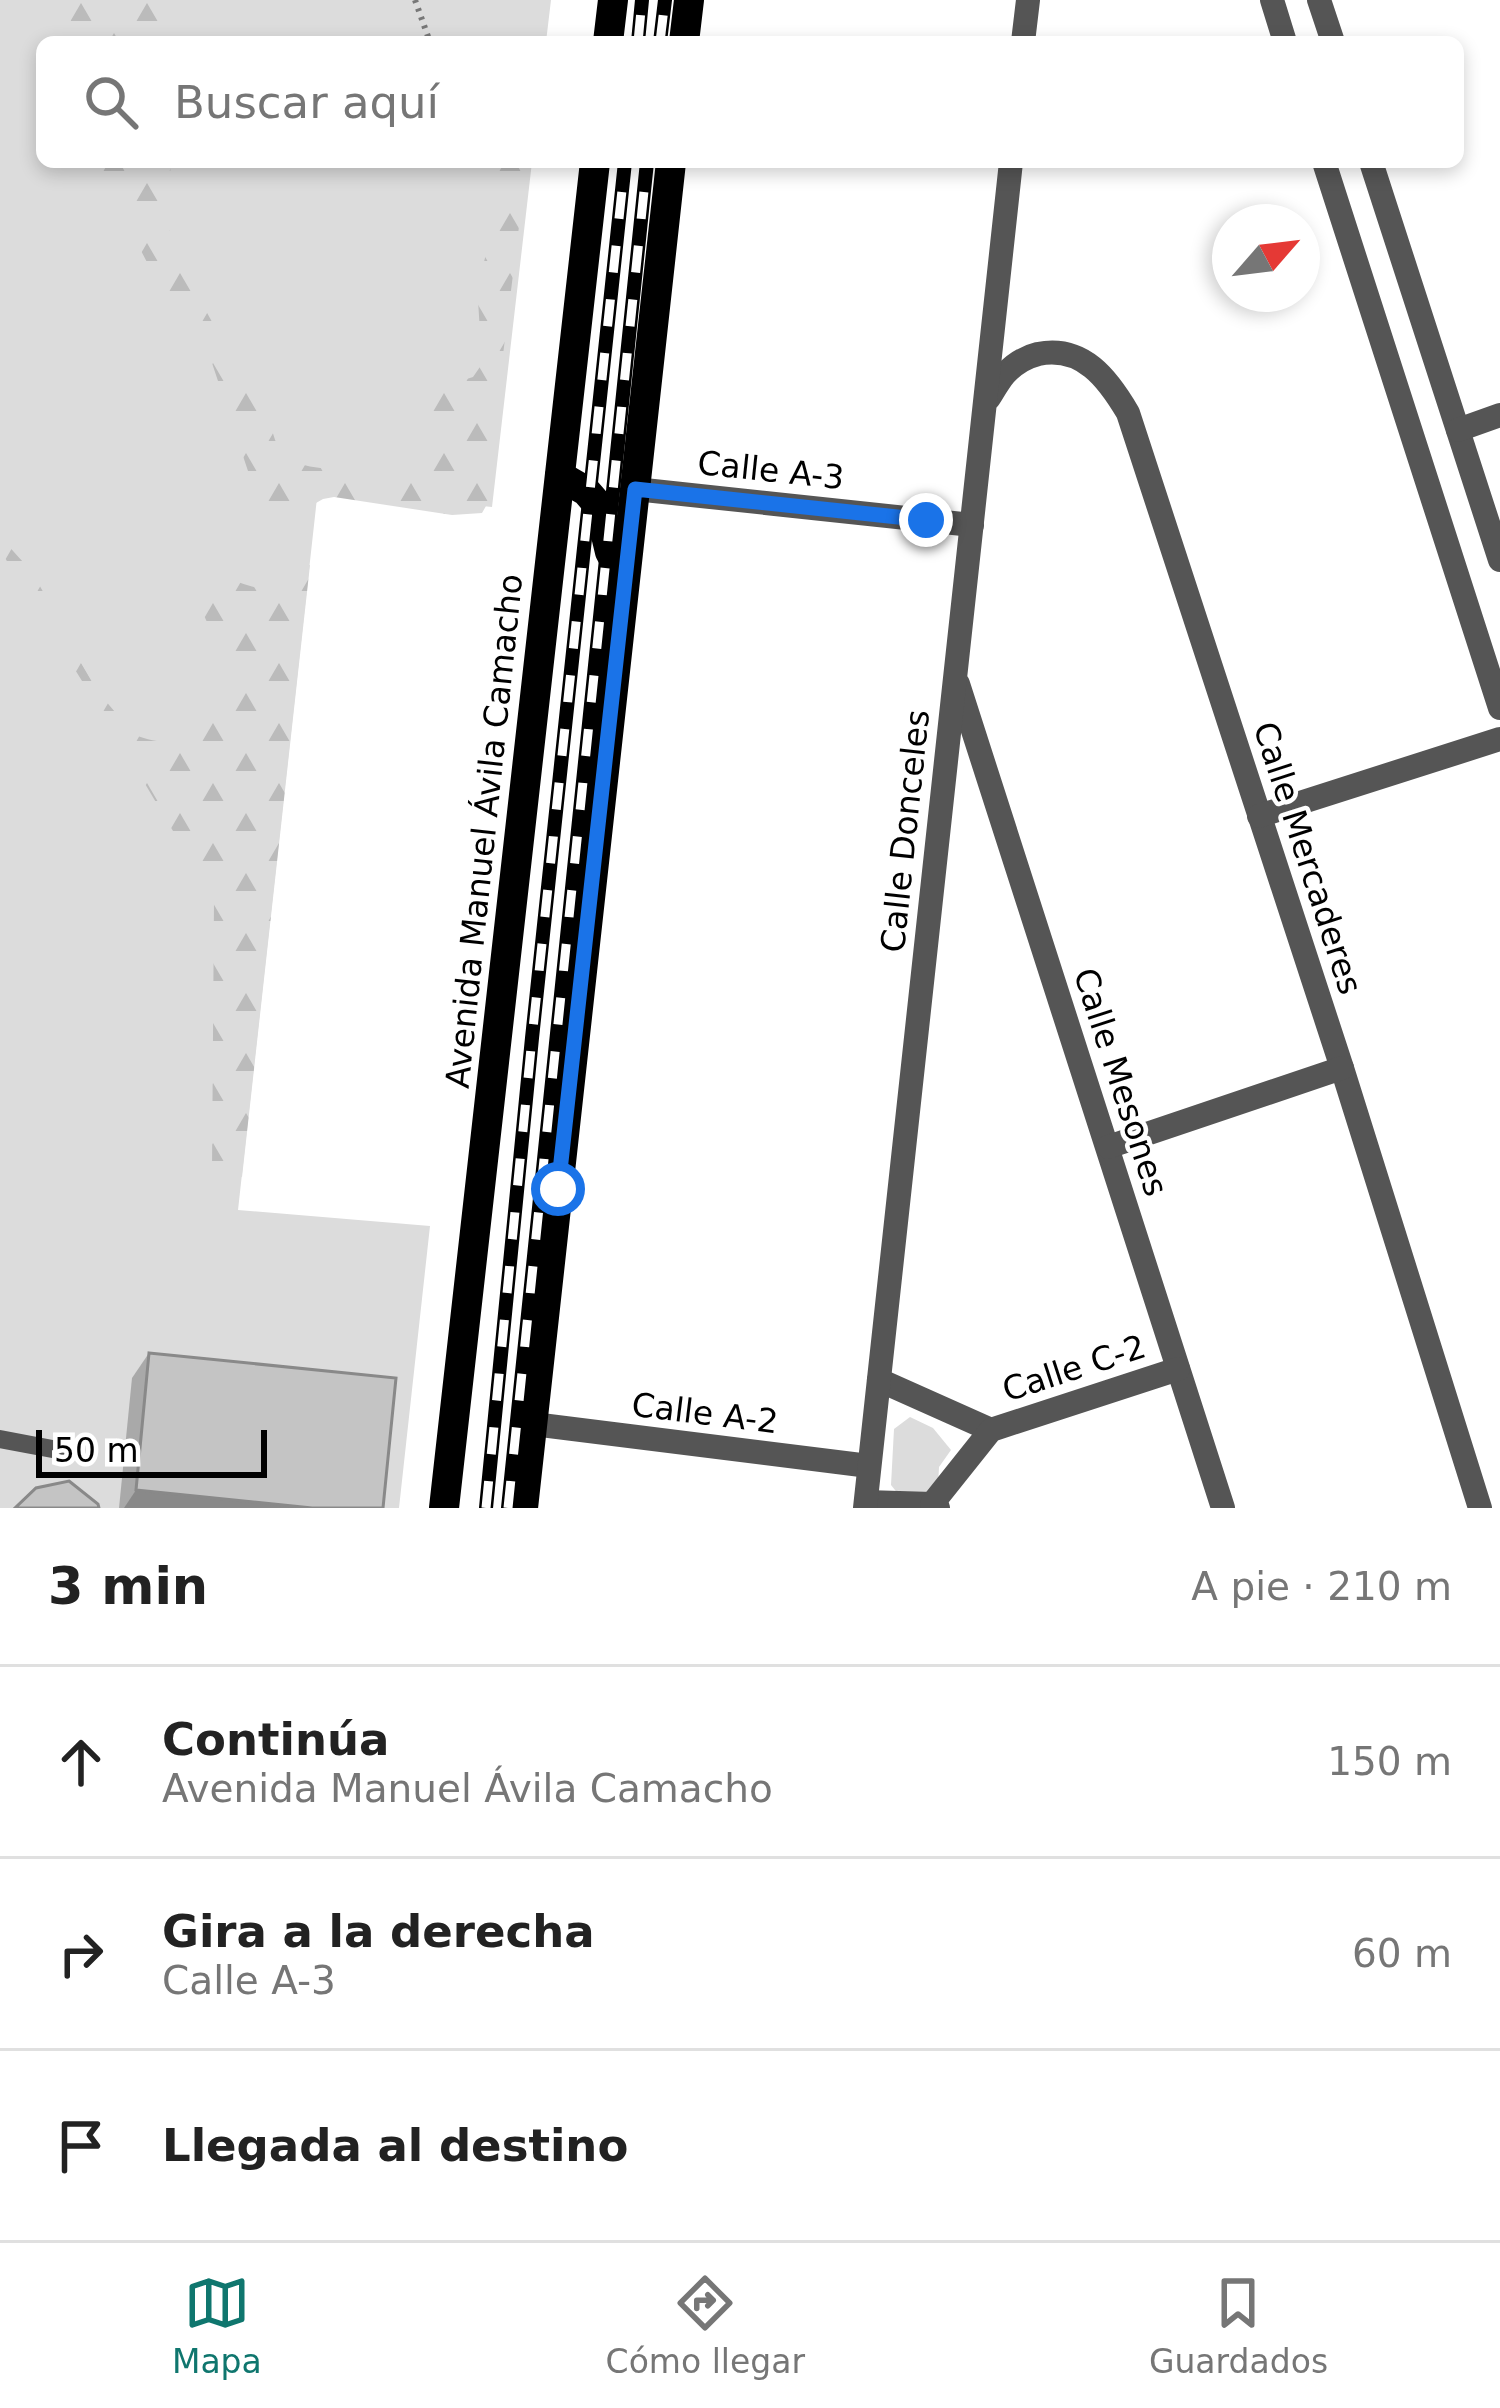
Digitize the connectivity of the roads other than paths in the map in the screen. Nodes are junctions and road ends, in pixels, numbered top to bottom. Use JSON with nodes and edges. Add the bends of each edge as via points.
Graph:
{"nodes":[{"id":1,"x":613,"y":0,"type":"edge"},
{"id":2,"x":689,"y":0,"type":"edge"},
{"id":3,"x":1028,"y":0,"type":"edge"},
{"id":4,"x":1272,"y":0,"type":"edge"},
{"id":5,"x":1319,"y":0,"type":"edge"},
{"id":6,"x":609,"y":36,"type":"edge"},
{"id":7,"x":685,"y":36,"type":"edge"},
{"id":8,"x":1024,"y":36,"type":"edge"},
{"id":9,"x":1284,"y":36,"type":"edge"},
{"id":10,"x":1331,"y":36,"type":"edge"},
{"id":11,"x":594,"y":168,"type":"edge"},
{"id":12,"x":670,"y":168,"type":"edge"},
{"id":13,"x":1010,"y":168,"type":"edge"},
{"id":14,"x":1326,"y":168,"type":"edge"},
{"id":15,"x":1373,"y":168,"type":"edge"},
{"id":16,"x":985,"y":403,"type":"junction"},
{"id":17,"x":1500,"y":415,"type":"edge"},
{"id":18,"x":1458,"y":430,"type":"junction"},
{"id":19,"x":560,"y":476,"type":"junction"},
{"id":20,"x":635,"y":489,"type":"junction"},
{"id":21,"x":972,"y":525,"type":"junction"},
{"id":22,"x":1500,"y":560,"type":"edge"},
{"id":23,"x":624,"y":578,"type":"junction"},
{"id":24,"x":955,"y":676,"type":"junction"},
{"id":25,"x":1500,"y":708,"type":"edge"},
{"id":26,"x":1500,"y":739,"type":"edge"},
{"id":27,"x":1259,"y":816,"type":"junction"},
{"id":28,"x":1342,"y":1069,"type":"junction"},
{"id":29,"x":1108,"y":1147,"type":"junction"},
{"id":30,"x":1178,"y":1369,"type":"junction"},
{"id":31,"x":879,"y":1380,"type":"junction"},
{"id":32,"x":533,"y":1424,"type":"junction"},
{"id":33,"x":991,"y":1430,"type":"junction"},
{"id":34,"x":0,"y":1439,"type":"edge"},
{"id":35,"x":63,"y":1451,"type":"dead end"},
{"id":36,"x":869,"y":1466,"type":"junction"},
{"id":37,"x":865,"y":1505,"type":"edge"},
{"id":38,"x":934,"y":1506,"type":"edge"},
{"id":39,"x":444,"y":1508,"type":"edge"},
{"id":40,"x":524,"y":1508,"type":"edge"},
{"id":41,"x":1223,"y":1508,"type":"edge"},
{"id":42,"x":1480,"y":1508,"type":"edge"}],
"edges":[{"from":1,"to":6,"type":"main road"},
{"from":2,"to":7,"type":"main road"},
{"from":3,"to":8,"type":"street"},
{"from":4,"to":9,"type":"street"},
{"from":5,"to":10,"type":"street"},
{"from":11,"to":19,"type":"main road","name":"Avenida Manuel Ávila Camacho"},
{"from":12,"to":20,"type":"main road"},
{"from":13,"to":16,"type":"street","name":"Calle Donceles"},
{"from":14,"to":25,"type":"street"},
{"from":15,"to":18,"type":"street"},
{"from":16,"to":21,"type":"street","name":"Calle Donceles"},
{"from":16,"to":27,"type":"street","name":"Calle Mercaderes","via":[[1006,372],[1046,352],[1088,362],[1110,383],[1128,413]]},
{"from":17,"to":18,"type":"street"},
{"from":18,"to":22,"type":"street"},
{"from":19,"to":23,"type":"main road","via":[[599,506]]},
{"from":19,"to":39,"type":"main road","name":"Avenida Manuel Ávila Camacho"},
{"from":20,"to":21,"type":"street","name":"Calle A-3"},
{"from":20,"to":23,"type":"main road"},
{"from":21,"to":24,"type":"street","name":"Calle Donceles"},
{"from":23,"to":32,"type":"main road"},
{"from":24,"to":29,"type":"street","name":"Calle Mesones"},
{"from":24,"to":31,"type":"street","name":"Calle Donceles"},
{"from":26,"to":27,"type":"street"},
{"from":27,"to":28,"type":"street","name":"Calle Mercaderes"},
{"from":28,"to":29,"type":"street"},
{"from":28,"to":42,"type":"street","name":"Calle Mercaderes"},
{"from":29,"to":30,"type":"street","name":"Calle Mesones"},
{"from":30,"to":33,"type":"street","name":"Calle C-2"},
{"from":30,"to":41,"type":"street","name":"Calle Mesones"},
{"from":31,"to":33,"type":"street","name":"Calle C-2"},
{"from":31,"to":36,"type":"street","name":"Calle Donceles"},
{"from":32,"to":36,"type":"street","name":"Calle A-2"},
{"from":32,"to":40,"type":"main road"},
{"from":33,"to":38,"type":"street","name":"Calle C-2"},
{"from":34,"to":35,"type":"lane"},
{"from":36,"to":37,"type":"street","name":"Calle Donceles"},
{"from":37,"to":38,"type":"street"}]}
